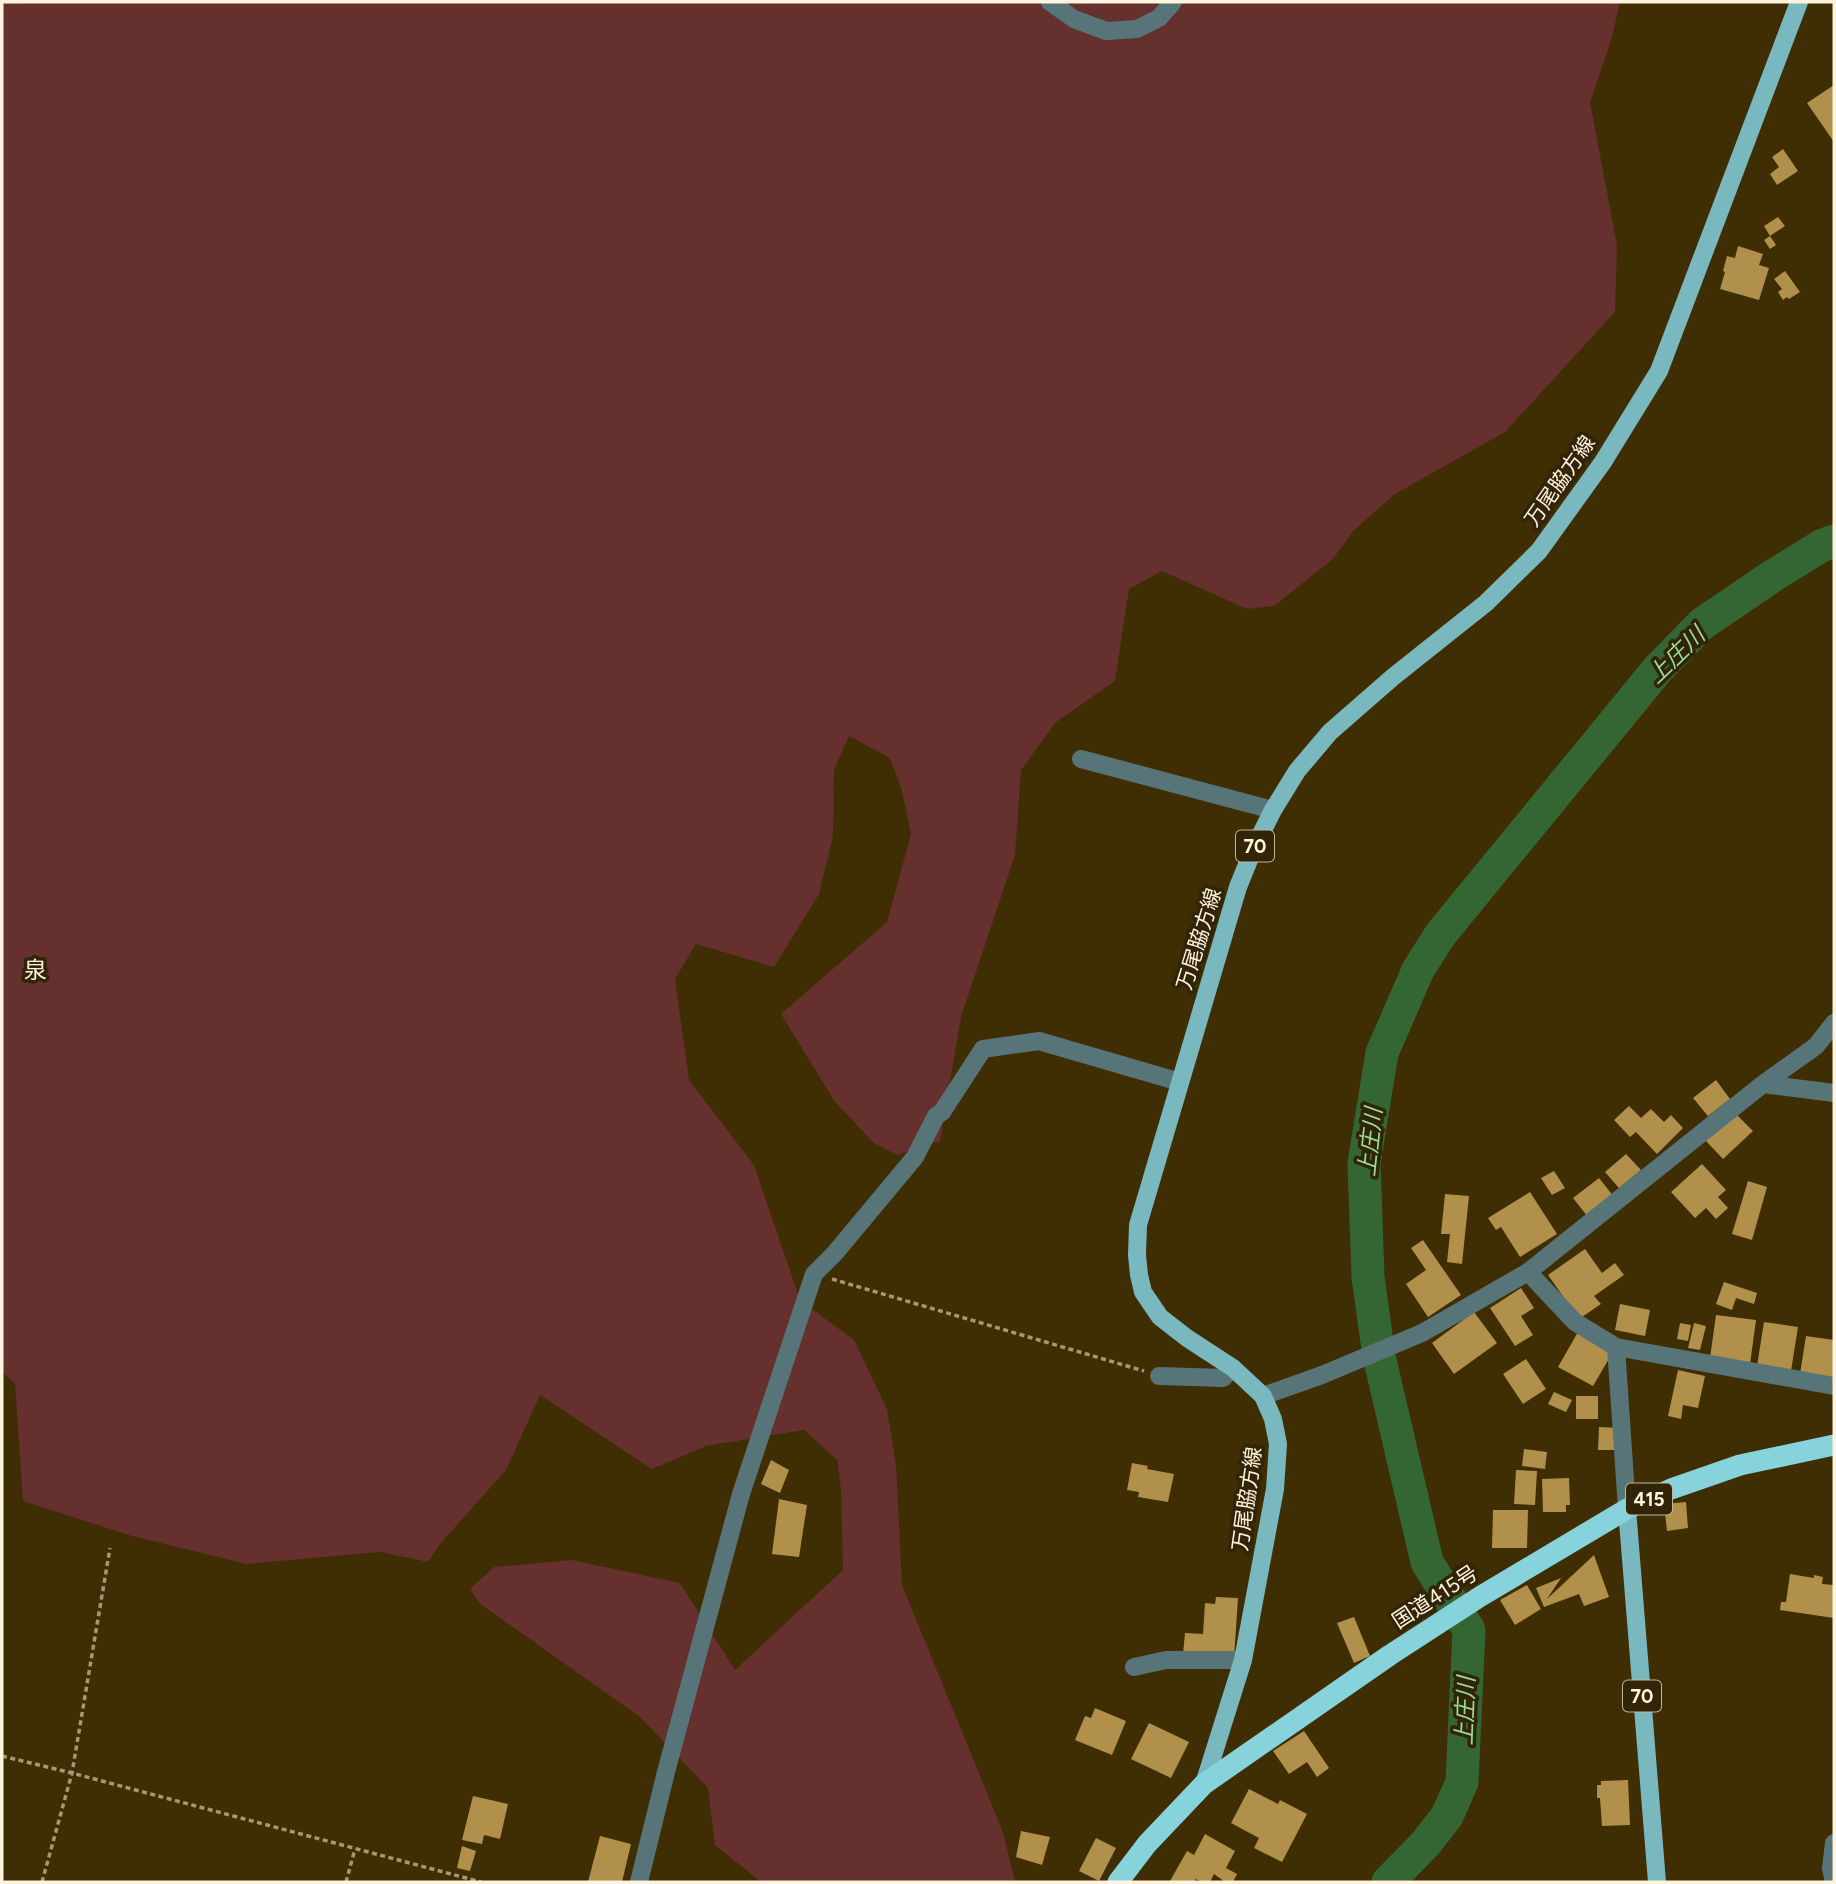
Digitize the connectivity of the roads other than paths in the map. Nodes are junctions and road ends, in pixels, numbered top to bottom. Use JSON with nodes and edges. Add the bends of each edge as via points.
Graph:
{"nodes":[{"id":1,"x":1051,"y":2,"type":"edge"},
{"id":2,"x":1173,"y":2,"type":"edge"},
{"id":3,"x":1799,"y":2,"type":"edge"},
{"id":4,"x":1081,"y":760,"type":"dead end"},
{"id":5,"x":1273,"y":810,"type":"junction"},
{"id":6,"x":1834,"y":1023,"type":"edge"},
{"id":7,"x":1180,"y":1082,"type":"junction"},
{"id":8,"x":1763,"y":1084,"type":"junction"},
{"id":9,"x":1834,"y":1093,"type":"edge"},
{"id":10,"x":1528,"y":1272,"type":"junction"},
{"id":11,"x":1616,"y":1347,"type":"junction"},
{"id":12,"x":1233,"y":1368,"type":"junction"},
{"id":13,"x":1159,"y":1376,"type":"road end"},
{"id":14,"x":1834,"y":1386,"type":"edge"},
{"id":15,"x":1263,"y":1396,"type":"junction"},
{"id":16,"x":1834,"y":1445,"type":"edge"},
{"id":17,"x":1627,"y":1509,"type":"junction"},
{"id":18,"x":1243,"y":1660,"type":"junction"},
{"id":19,"x":1134,"y":1667,"type":"dead end"},
{"id":20,"x":1204,"y":1784,"type":"junction"},
{"id":21,"x":1834,"y":1843,"type":"edge"},
{"id":22,"x":639,"y":1882,"type":"edge"},
{"id":23,"x":1118,"y":1882,"type":"edge"},
{"id":24,"x":1657,"y":1882,"type":"edge"},
{"id":25,"x":1834,"y":1882,"type":"edge"}],
"edges":[{"from":1,"to":2,"type":"street","via":[[1074,19],[1105,31],[1136,29],[1159,18]]},
{"from":3,"to":5,"type":"main road","name":"万尾脇方線","number":"70","via":[[1659,371],[1604,462],[1539,551],[1486,603],[1330,732],[1297,771]]},
{"from":4,"to":5,"type":"street"},
{"from":5,"to":7,"type":"main road","name":"万尾脇方線","number":"70","via":[[1238,887]]},
{"from":6,"to":8,"type":"street","via":[[1816,1046]]},
{"from":7,"to":12,"type":"main road","name":"万尾脇方線","number":"70","via":[[1138,1225],[1139,1275],[1143,1292],[1160,1317]]},
{"from":7,"to":22,"type":"street","via":[[1039,1041],[983,1049],[936,1116],[915,1157],[814,1274],[741,1494]]},
{"from":8,"to":9,"type":"street"},
{"from":8,"to":10,"type":"street"},
{"from":10,"to":11,"type":"street","via":[[1575,1322]]},
{"from":10,"to":15,"type":"street","via":[[1422,1333]]},
{"from":11,"to":14,"type":"street"},
{"from":11,"to":17,"type":"street"},
{"from":12,"to":13,"type":"street","via":[[1223,1378]]},
{"from":12,"to":15,"type":"main road","name":"万尾脇方線","number":"70"},
{"from":15,"to":18,"type":"main road","name":"万尾脇方線","number":"70","via":[[1273,1419],[1277,1466]]},
{"from":16,"to":17,"type":"highway","name":"国道415号","number":"415","via":[[1740,1465]]},
{"from":17,"to":20,"type":"highway","name":"国道415号","number":"415","via":[[1390,1655]]},
{"from":17,"to":24,"type":"main road","number":"70"},
{"from":18,"to":19,"type":"street","via":[[1166,1660]]},
{"from":18,"to":20,"type":"main road","name":"万尾脇方線","number":"70"},
{"from":20,"to":23,"type":"highway","name":"国道415号","number":"415"},
{"from":21,"to":25,"type":"street"}]}
